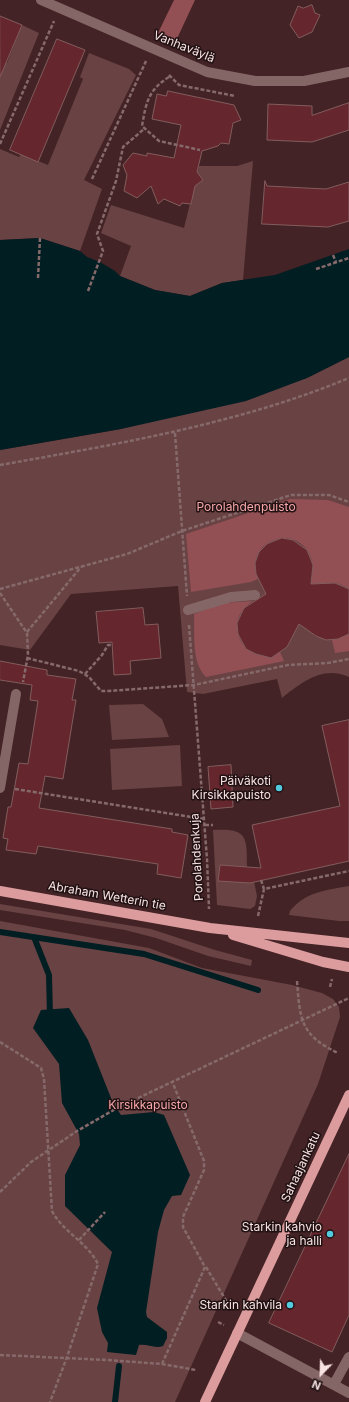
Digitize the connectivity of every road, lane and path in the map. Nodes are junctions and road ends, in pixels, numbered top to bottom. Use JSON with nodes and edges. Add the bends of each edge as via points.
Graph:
{"nodes":[{"id":1,"x":41,"y":0,"type":"edge"},
{"id":2,"x":59,"y":8,"type":"junction"},
{"id":3,"x":152,"y":48,"type":"junction"},
{"id":4,"x":349,"y":72,"type":"edge"},
{"id":5,"x":169,"y":76,"type":"dead end"},
{"id":6,"x":144,"y":129,"type":"junction"},
{"id":7,"x":0,"y":144,"type":"edge"},
{"id":8,"x":200,"y":150,"type":"dead end"},
{"id":9,"x":92,"y":179,"type":"dead end"},
{"id":10,"x":40,"y":238,"type":"dead end"},
{"id":11,"x":333,"y":255,"type":"dead end"},
{"id":12,"x":349,"y":258,"type":"edge"},
{"id":13,"x":336,"y":262,"type":"junction"},
{"id":14,"x":316,"y":269,"type":"dead end"},
{"id":15,"x":38,"y":278,"type":"dead end"},
{"id":16,"x":88,"y":291,"type":"dead end"},
{"id":17,"x":349,"y":378,"type":"edge"},
{"id":18,"x":175,"y":433,"type":"junction"},
{"id":19,"x":0,"y":465,"type":"edge"},
{"id":20,"x":349,"y":502,"type":"edge"},
{"id":21,"x":182,"y":531,"type":"junction"},
{"id":22,"x":82,"y":566,"type":"junction"},
{"id":23,"x":0,"y":589,"type":"edge"},
{"id":24,"x":0,"y":592,"type":"edge"},
{"id":25,"x":255,"y":595,"type":"dead end"},
{"id":26,"x":188,"y":610,"type":"junction"},
{"id":27,"x":27,"y":633,"type":"junction"},
{"id":28,"x":112,"y":645,"type":"dead end"},
{"id":29,"x":27,"y":658,"type":"junction"},
{"id":30,"x":349,"y":659,"type":"edge"},
{"id":31,"x":85,"y":674,"type":"junction"},
{"id":32,"x":194,"y":684,"type":"junction"},
{"id":33,"x":16,"y":694,"type":"joint"},
{"id":34,"x":0,"y":787,"type":"edge"},
{"id":35,"x":204,"y":819,"type":"junction"},
{"id":36,"x":213,"y":825,"type":"dead end"},
{"id":37,"x":204,"y":826,"type":"junction"},
{"id":38,"x":349,"y":871,"type":"edge"},
{"id":39,"x":261,"y":880,"type":"dead end"},
{"id":40,"x":264,"y":889,"type":"junction"},
{"id":41,"x":0,"y":891,"type":"edge"},
{"id":42,"x":209,"y":910,"type":"dead end"},
{"id":43,"x":258,"y":916,"type":"dead end"},
{"id":44,"x":210,"y":928,"type":"junction"},
{"id":45,"x":349,"y":943,"type":"edge"},
{"id":46,"x":349,"y":967,"type":"edge"},
{"id":47,"x":297,"y":980,"type":"dead end"},
{"id":48,"x":349,"y":998,"type":"edge"},
{"id":49,"x":302,"y":1020,"type":"junction"},
{"id":50,"x":0,"y":1042,"type":"edge"},
{"id":51,"x":338,"y":1053,"type":"dead end"},
{"id":52,"x":172,"y":1080,"type":"junction"},
{"id":53,"x":349,"y":1095,"type":"edge"},
{"id":54,"x":47,"y":1150,"type":"junction"},
{"id":55,"x":0,"y":1192,"type":"edge"},
{"id":56,"x":105,"y":1212,"type":"dead end"},
{"id":57,"x":79,"y":1240,"type":"junction"},
{"id":58,"x":205,"y":1267,"type":"junction"},
{"id":59,"x":227,"y":1302,"type":"dead end"},
{"id":60,"x":237,"y":1332,"type":"junction"},
{"id":61,"x":0,"y":1355,"type":"edge"},
{"id":62,"x":67,"y":1357,"type":"junction"},
{"id":63,"x":349,"y":1357,"type":"edge"},
{"id":64,"x":162,"y":1364,"type":"junction"},
{"id":65,"x":196,"y":1370,"type":"dead end"},
{"id":66,"x":334,"y":1384,"type":"junction"},
{"id":67,"x":349,"y":1393,"type":"edge"},
{"id":68,"x":50,"y":1402,"type":"edge"},
{"id":69,"x":205,"y":1402,"type":"edge"}],
"edges":[{"from":1,"to":2,"type":"street","name":"Vanhaväylä"},
{"from":2,"to":3,"type":"street","name":"Vanhaväylä"},
{"from":2,"to":7,"type":"path"},
{"from":3,"to":4,"type":"street","name":"Vanhaväylä","via":[[207,72],[255,81],[304,81]]},
{"from":3,"to":9,"type":"path"},
{"from":5,"to":6,"type":"path","via":[[151,92],[142,126]]},
{"from":6,"to":8,"type":"path","via":[[159,141]]},
{"from":6,"to":16,"type":"path","via":[[123,147],[116,181],[97,234],[103,251]]},
{"from":10,"to":15,"type":"path"},
{"from":11,"to":13,"type":"path"},
{"from":12,"to":13,"type":"path"},
{"from":13,"to":14,"type":"path"},
{"from":17,"to":18,"type":"path","via":[[306,396]]},
{"from":18,"to":19,"type":"path"},
{"from":18,"to":21,"type":"path","name":"Porolahdenkuja"},
{"from":20,"to":21,"type":"path","via":[[329,495],[291,495]]},
{"from":21,"to":22,"type":"path","via":[[127,554]]},
{"from":21,"to":26,"type":"path","name":"Porolahdenkuja"},
{"from":22,"to":23,"type":"path"},
{"from":22,"to":27,"type":"path"},
{"from":24,"to":27,"type":"path"},
{"from":25,"to":26,"type":"street","via":[[231,597]]},
{"from":26,"to":32,"type":"path","name":"Porolahdenkuja"},
{"from":27,"to":29,"type":"path"},
{"from":28,"to":31,"type":"path","via":[[108,645]]},
{"from":29,"to":31,"type":"path"},
{"from":29,"to":33,"type":"path","via":[[22,684]]},
{"from":30,"to":32,"type":"path","via":[[288,665]]},
{"from":31,"to":32,"type":"path","via":[[101,691],[108,692]]},
{"from":32,"to":35,"type":"path","name":"Porolahdenkuja"},
{"from":33,"to":34,"type":"street"},
{"from":34,"to":35,"type":"path"},
{"from":35,"to":37,"type":"path","name":"Porolahdenkuja"},
{"from":36,"to":37,"type":"path"},
{"from":37,"to":42,"type":"path","name":"Porolahdenkuja"},
{"from":38,"to":40,"type":"path"},
{"from":39,"to":40,"type":"path"},
{"from":40,"to":43,"type":"path"},
{"from":41,"to":44,"type":"main road","name":"Abraham Wetterin tie"},
{"from":44,"to":45,"type":"main road","name":"Abraham Wetterin tie"},
{"from":44,"to":46,"type":"main road","name":"Abraham Wetterin tie","via":[[322,962]]},
{"from":47,"to":49,"type":"path"},
{"from":48,"to":49,"type":"path"},
{"from":49,"to":51,"type":"path","via":[[305,1028],[320,1044]]},
{"from":49,"to":52,"type":"path"},
{"from":50,"to":54,"type":"path","via":[[40,1068],[44,1079]]},
{"from":52,"to":54,"type":"path","via":[[117,1108]]},
{"from":52,"to":58,"type":"path","via":[[204,1161],[204,1170],[183,1217],[183,1227]]},
{"from":53,"to":60,"type":"main road","name":"Sahaajankatu"},
{"from":54,"to":55,"type":"path"},
{"from":54,"to":57,"type":"path","via":[[52,1211],[57,1221]]},
{"from":56,"to":57,"type":"path"},
{"from":57,"to":62,"type":"path","via":[[98,1264]]},
{"from":58,"to":59,"type":"path"},
{"from":58,"to":64,"type":"path"},
{"from":60,"to":66,"type":"street"},
{"from":60,"to":69,"type":"main road","name":"Sahaajankatu"},
{"from":61,"to":62,"type":"path"},
{"from":62,"to":64,"type":"path"},
{"from":62,"to":68,"type":"path"},
{"from":63,"to":66,"type":"street"},
{"from":64,"to":65,"type":"path"},
{"from":66,"to":67,"type":"street"}]}
